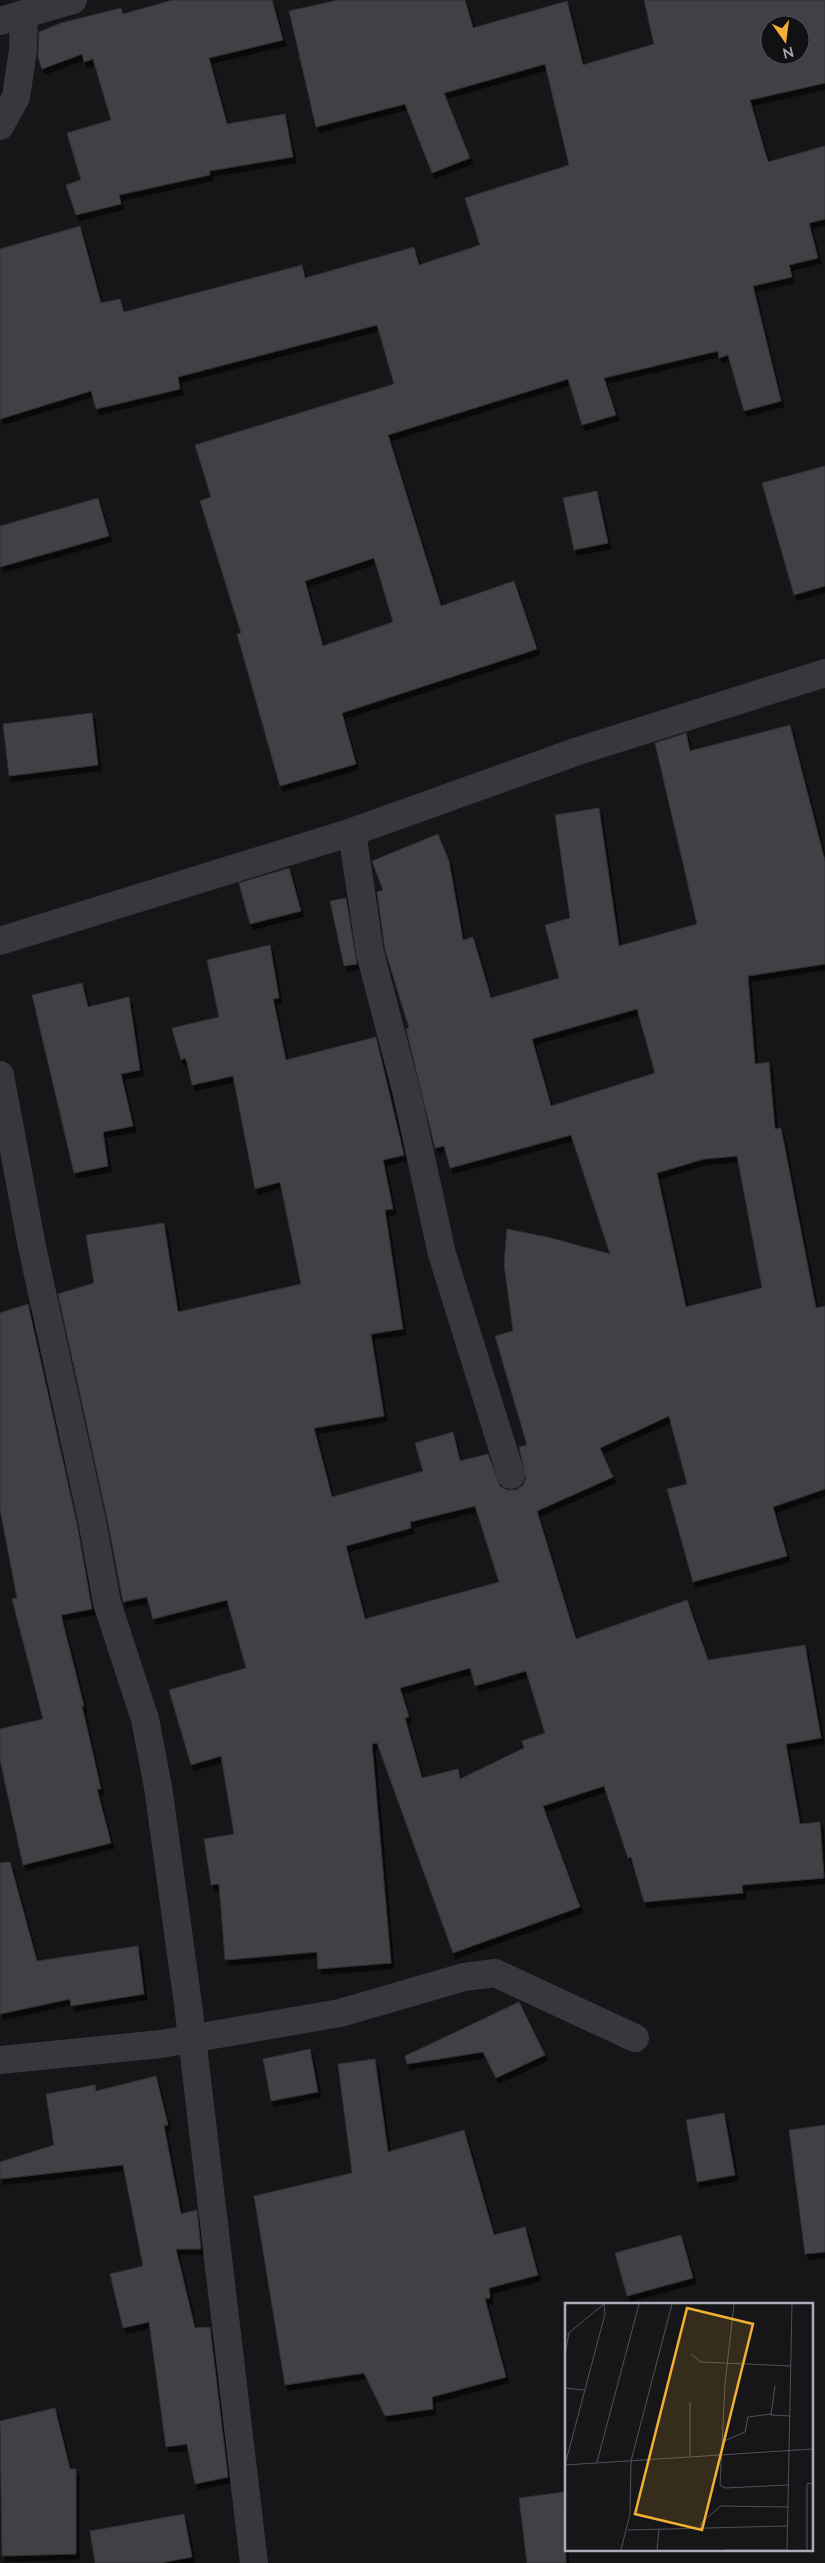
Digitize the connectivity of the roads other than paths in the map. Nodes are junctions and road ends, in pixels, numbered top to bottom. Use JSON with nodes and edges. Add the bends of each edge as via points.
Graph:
{"nodes":[{"id":1,"x":73,"y":0,"type":"edge"},
{"id":2,"x":12,"y":18,"type":"edge"},
{"id":3,"x":0,"y":126,"type":"edge"},
{"id":4,"x":825,"y":673,"type":"edge"},
{"id":5,"x":352,"y":832,"type":"junction"},
{"id":6,"x":0,"y":941,"type":"edge"},
{"id":7,"x":0,"y":1075,"type":"edge"},
{"id":8,"x":3,"y":1108,"type":"edge"},
{"id":9,"x":511,"y":1475,"type":"dead end"},
{"id":10,"x":192,"y":2038,"type":"junction"},
{"id":11,"x":635,"y":2038,"type":"dead end"},
{"id":12,"x":0,"y":2060,"type":"edge"},
{"id":13,"x":254,"y":2563,"type":"edge"}],
"edges":[{"from":1,"to":2,"type":"street"},
{"from":2,"to":3,"type":"street","via":[[22,50],[16,97]]},
{"from":4,"to":5,"type":"street","via":[[578,751]]},
{"from":5,"to":6,"type":"street"},
{"from":5,"to":9,"type":"street","via":[[370,953],[407,1094],[442,1254]]},
{"from":7,"to":8,"type":"street"},
{"from":8,"to":10,"type":"street","via":[[107,1603],[145,1719],[158,1787]]},
{"from":10,"to":11,"type":"street","via":[[340,2013],[464,1977],[495,1973]]},
{"from":10,"to":12,"type":"street"},
{"from":10,"to":13,"type":"street"}]}
